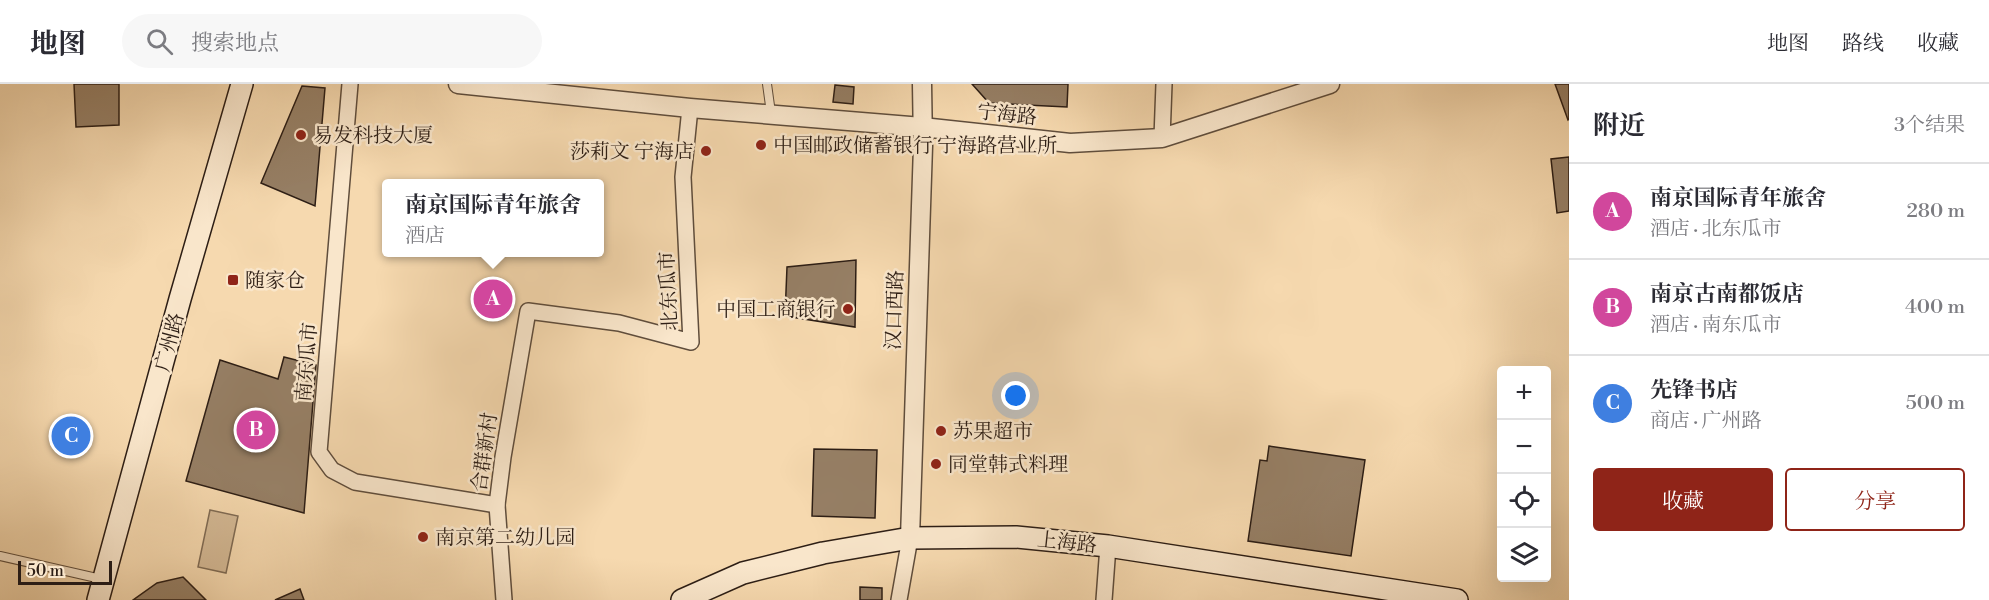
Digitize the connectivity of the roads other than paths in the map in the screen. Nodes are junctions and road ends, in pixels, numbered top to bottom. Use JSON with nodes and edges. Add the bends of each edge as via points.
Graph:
{"nodes":[{"id":1,"x":242,"y":84,"type":"edge"},
{"id":2,"x":350,"y":84,"type":"edge"},
{"id":3,"x":458,"y":84,"type":"edge"},
{"id":4,"x":767,"y":84,"type":"edge"},
{"id":5,"x":922,"y":84,"type":"edge"},
{"id":6,"x":1164,"y":84,"type":"edge"},
{"id":7,"x":1330,"y":84,"type":"edge"},
{"id":8,"x":690,"y":108,"type":"junction"},
{"id":9,"x":771,"y":115,"type":"junction"},
{"id":10,"x":922,"y":127,"type":"junction"},
{"id":11,"x":1162,"y":138,"type":"junction"},
{"id":12,"x":528,"y":311,"type":"joint"},
{"id":13,"x":497,"y":505,"type":"junction"},
{"id":14,"x":910,"y":538,"type":"junction"},
{"id":15,"x":1108,"y":546,"type":"junction"},
{"id":16,"x":0,"y":556,"type":"edge"},
{"id":17,"x":101,"y":590,"type":"edge"},
{"id":18,"x":504,"y":600,"type":"edge"},
{"id":19,"x":682,"y":600,"type":"edge"},
{"id":20,"x":899,"y":600,"type":"edge"},
{"id":21,"x":1104,"y":600,"type":"edge"},
{"id":22,"x":1457,"y":600,"type":"edge"}],
"edges":[{"from":1,"to":17,"type":"main road","name":"广州路"},
{"from":2,"to":13,"type":"street","name":"南东瓜市","via":[[319,452],[332,470],[355,482]]},
{"from":3,"to":8,"type":"street","name":"宁海路"},
{"from":4,"to":9,"type":"lane"},
{"from":5,"to":10,"type":"street","name":"汉口西路"},
{"from":6,"to":11,"type":"street"},
{"from":7,"to":11,"type":"street","name":"宁海路"},
{"from":8,"to":9,"type":"street","name":"宁海路"},
{"from":8,"to":12,"type":"street","name":"北东瓜市","via":[[682,177],[691,342],[619,323]]},
{"from":9,"to":10,"type":"street","name":"宁海路"},
{"from":10,"to":11,"type":"street","name":"宁海路","via":[[1070,143]]},
{"from":10,"to":14,"type":"street","name":"汉口西路"},
{"from":12,"to":13,"type":"street","name":"合群新村"},
{"from":13,"to":18,"type":"street","name":"合群新村"},
{"from":14,"to":15,"type":"main road","name":"上海路","via":[[1016,537]]},
{"from":14,"to":19,"type":"main road","name":"上海路","via":[[823,553],[743,573]]},
{"from":14,"to":20,"type":"street"},
{"from":15,"to":21,"type":"street"},
{"from":15,"to":22,"type":"main road","name":"上海路"},
{"from":16,"to":17,"type":"lane"}]}
